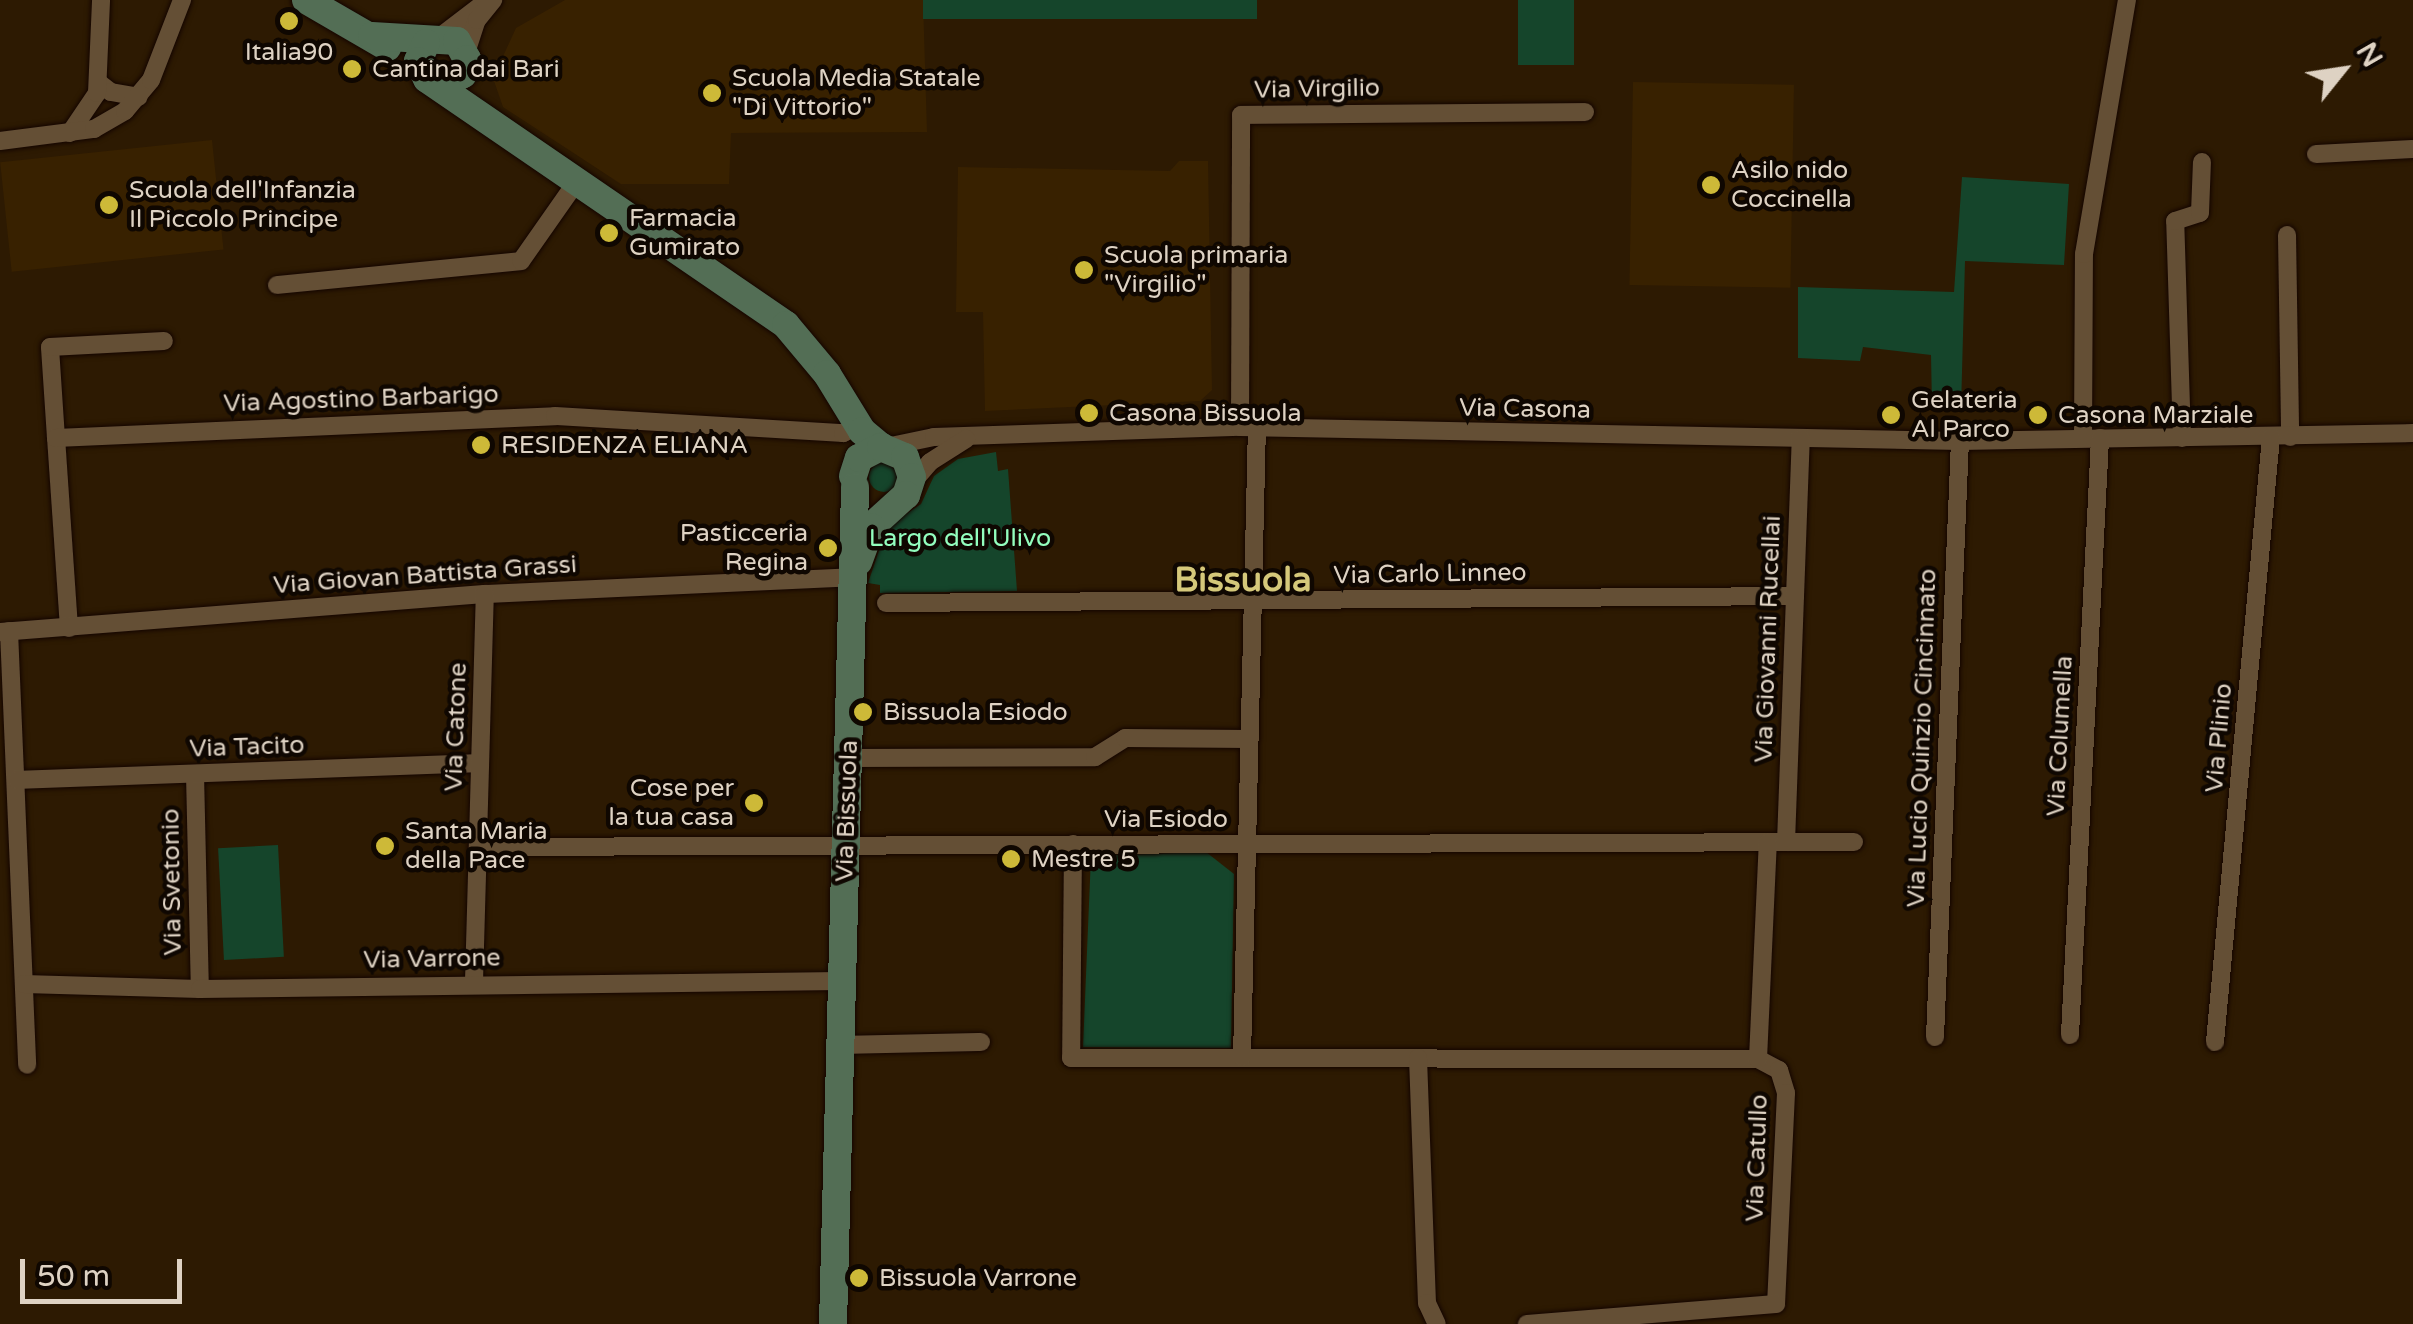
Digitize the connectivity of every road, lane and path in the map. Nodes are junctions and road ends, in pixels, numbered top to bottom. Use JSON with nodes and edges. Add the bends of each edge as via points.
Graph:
{"nodes":[{"id":1,"x":101,"y":0,"type":"edge"},
{"id":2,"x":182,"y":0,"type":"edge"},
{"id":3,"x":306,"y":0,"type":"edge"},
{"id":4,"x":490,"y":0,"type":"edge"},
{"id":5,"x":2127,"y":0,"type":"edge"},
{"id":6,"x":430,"y":56,"type":"junction"},
{"id":7,"x":464,"y":64,"type":"junction"},
{"id":8,"x":98,"y":82,"type":"junction"},
{"id":9,"x":139,"y":97,"type":"junction"},
{"id":10,"x":1585,"y":112,"type":"dead end"},
{"id":11,"x":493,"y":121,"type":"junction"},
{"id":12,"x":70,"y":134,"type":"junction"},
{"id":13,"x":0,"y":142,"type":"edge"},
{"id":14,"x":2413,"y":149,"type":"edge"},
{"id":15,"x":2316,"y":154,"type":"dead end"},
{"id":16,"x":2202,"y":162,"type":"dead end"},
{"id":17,"x":576,"y":181,"type":"junction"},
{"id":18,"x":2286,"y":235,"type":"dead end"},
{"id":19,"x":277,"y":285,"type":"dead end"},
{"id":20,"x":164,"y":342,"type":"dead end"},
{"id":21,"x":1248,"y":427,"type":"junction"},
{"id":22,"x":851,"y":429,"type":"junction"},
{"id":23,"x":2413,"y":433,"type":"edge"},
{"id":24,"x":2281,"y":437,"type":"junction"},
{"id":25,"x":56,"y":438,"type":"junction"},
{"id":26,"x":966,"y":438,"type":"junction"},
{"id":27,"x":1801,"y":438,"type":"junction"},
{"id":28,"x":2091,"y":438,"type":"junction"},
{"id":29,"x":2182,"y":438,"type":"junction"},
{"id":30,"x":1960,"y":441,"type":"junction"},
{"id":31,"x":884,"y":447,"type":"junction"},
{"id":32,"x":854,"y":482,"type":"junction"},
{"id":33,"x":904,"y":493,"type":"junction"},
{"id":34,"x":854,"y":578,"type":"junction"},
{"id":35,"x":484,"y":594,"type":"junction"},
{"id":36,"x":1795,"y":596,"type":"junction"},
{"id":37,"x":1252,"y":601,"type":"junction"},
{"id":38,"x":886,"y":603,"type":"dead end"},
{"id":39,"x":68,"y":628,"type":"junction"},
{"id":40,"x":4,"y":632,"type":"edge"},
{"id":41,"x":1249,"y":739,"type":"junction"},
{"id":42,"x":848,"y":758,"type":"junction"},
{"id":43,"x":480,"y":763,"type":"junction"},
{"id":44,"x":195,"y":774,"type":"junction"},
{"id":45,"x":16,"y":780,"type":"junction"},
{"id":46,"x":1777,"y":842,"type":"junction"},
{"id":47,"x":1854,"y":842,"type":"dead end"},
{"id":48,"x":846,"y":844,"type":"junction"},
{"id":49,"x":1072,"y":844,"type":"junction"},
{"id":50,"x":1246,"y":844,"type":"junction"},
{"id":51,"x":478,"y":847,"type":"junction"},
{"id":52,"x":840,"y":981,"type":"junction"},
{"id":53,"x":474,"y":982,"type":"junction"},
{"id":54,"x":24,"y":984,"type":"junction"},
{"id":55,"x":200,"y":988,"type":"junction"},
{"id":56,"x":2070,"y":1035,"type":"dead end"},
{"id":57,"x":1935,"y":1037,"type":"dead end"},
{"id":58,"x":981,"y":1042,"type":"dead end"},
{"id":59,"x":2215,"y":1042,"type":"dead end"},
{"id":60,"x":837,"y":1045,"type":"junction"},
{"id":61,"x":1242,"y":1058,"type":"junction"},
{"id":62,"x":1418,"y":1058,"type":"junction"},
{"id":63,"x":1758,"y":1059,"type":"junction"},
{"id":64,"x":27,"y":1065,"type":"dead end"},
{"id":65,"x":833,"y":1324,"type":"edge"},
{"id":66,"x":1438,"y":1324,"type":"edge"},
{"id":67,"x":1527,"y":1324,"type":"edge"}],
"edges":[{"from":1,"to":8,"type":"street"},
{"from":2,"to":9,"type":"street"},
{"from":3,"to":6,"type":"street","name":"Via Bissuola","via":[[372,36]]},
{"from":4,"to":6,"type":"street"},
{"from":4,"to":7,"type":"street"},
{"from":5,"to":28,"type":"street","via":[[2084,254]]},
{"from":6,"to":7,"type":"street","name":"Via Bissuola","via":[[457,41]]},
{"from":6,"to":7,"type":"street","name":"Via Bissuola","via":[[443,86]]},
{"from":6,"to":11,"type":"street","name":"Via Bissuola"},
{"from":7,"to":11,"type":"street","name":"Via Bissuola"},
{"from":8,"to":9,"type":"street"},
{"from":8,"to":12,"type":"street","via":[[91,110]]},
{"from":9,"to":12,"type":"street","via":[[112,122]]},
{"from":10,"to":21,"type":"street","name":"Via Virgilio","via":[[1241,115]]},
{"from":11,"to":17,"type":"street","name":"Via Bissuola"},
{"from":12,"to":13,"type":"street"},
{"from":14,"to":15,"type":"street"},
{"from":16,"to":29,"type":"street","via":[[2200,213],[2175,221]]},
{"from":17,"to":19,"type":"street","via":[[520,260]]},
{"from":17,"to":22,"type":"street","name":"Via Bissuola","via":[[758,303],[808,351]]},
{"from":18,"to":24,"type":"street"},
{"from":20,"to":25,"type":"street","via":[[50,347]]},
{"from":21,"to":26,"type":"street","name":"Via Casona"},
{"from":21,"to":27,"type":"street","name":"Via Casona"},
{"from":21,"to":37,"type":"street"},
{"from":22,"to":25,"type":"street","name":"Via Agostino Barbarigo","via":[[555,416]]},
{"from":22,"to":31,"type":"street","name":"Via Bissuola"},
{"from":22,"to":32,"type":"street","name":"Via Bissuola"},
{"from":23,"to":24,"type":"street","name":"Via Casona"},
{"from":24,"to":29,"type":"street","name":"Via Casona"},
{"from":24,"to":59,"type":"street","name":"Via Plinio"},
{"from":25,"to":39,"type":"street"},
{"from":26,"to":31,"type":"street","name":"Via Casona"},
{"from":26,"to":33,"type":"street","via":[[930,462]]},
{"from":27,"to":30,"type":"street","name":"Via Casona"},
{"from":27,"to":36,"type":"street","name":"Via Giovanni Rucellai"},
{"from":28,"to":29,"type":"street","name":"Via Casona"},
{"from":28,"to":30,"type":"street","name":"Via Casona"},
{"from":28,"to":56,"type":"street","name":"Via Columella"},
{"from":30,"to":57,"type":"street","name":"Via Lucio Quinzio Cincinnato"},
{"from":31,"to":32,"type":"street","via":[[863,454]]},
{"from":31,"to":33,"type":"street","via":[[905,457]]},
{"from":32,"to":33,"type":"street","via":[[872,504]]},
{"from":32,"to":34,"type":"street","name":"Via Bissuola"},
{"from":33,"to":34,"type":"street","name":"Via Bissuola","via":[[872,528]]},
{"from":34,"to":35,"type":"street","name":"Via Giovan Battista Grassi"},
{"from":34,"to":42,"type":"street","name":"Via Bissuola"},
{"from":35,"to":39,"type":"street","name":"Via Giovan Battista Grassi"},
{"from":35,"to":43,"type":"street","name":"Via Catone"},
{"from":36,"to":37,"type":"street","name":"Via Carlo Linneo"},
{"from":36,"to":46,"type":"street","name":"Via Giovanni Rucellai"},
{"from":37,"to":38,"type":"street","name":"Via Carlo Linneo"},
{"from":37,"to":41,"type":"street"},
{"from":39,"to":40,"type":"street","name":"Via Giovan Battista Grassi"},
{"from":40,"to":45,"type":"street"},
{"from":41,"to":42,"type":"street","via":[[1126,738],[1095,757]]},
{"from":41,"to":50,"type":"street"},
{"from":42,"to":48,"type":"street","name":"Via Bissuola"},
{"from":43,"to":44,"type":"street","name":"Via Tacito"},
{"from":43,"to":51,"type":"street","name":"Via Catone"},
{"from":44,"to":45,"type":"street","name":"Via Tacito"},
{"from":44,"to":55,"type":"street","name":"Via Svetonio"},
{"from":45,"to":54,"type":"street"},
{"from":46,"to":47,"type":"street","name":"Via Esiodo"},
{"from":46,"to":50,"type":"street","name":"Via Esiodo"},
{"from":46,"to":63,"type":"street","name":"Via Giovanni Rucellai"},
{"from":48,"to":49,"type":"street","name":"Via Esiodo"},
{"from":48,"to":51,"type":"street","name":"Via Esiodo"},
{"from":48,"to":52,"type":"street","name":"Via Bissuola"},
{"from":49,"to":50,"type":"street","name":"Via Esiodo"},
{"from":49,"to":61,"type":"street","name":"Via Catullo","via":[[1071,1058]]},
{"from":50,"to":61,"type":"street"},
{"from":51,"to":53,"type":"street","name":"Via Catone"},
{"from":52,"to":53,"type":"street","name":"Via Varrone"},
{"from":52,"to":60,"type":"street","name":"Via Bissuola"},
{"from":53,"to":55,"type":"street","name":"Via Varrone"},
{"from":54,"to":55,"type":"street","name":"Via Varrone"},
{"from":54,"to":64,"type":"street"},
{"from":58,"to":60,"type":"street"},
{"from":60,"to":65,"type":"street","name":"Via Bissuola"},
{"from":61,"to":62,"type":"street","name":"Via Catullo"},
{"from":62,"to":63,"type":"street","name":"Via Catullo"},
{"from":62,"to":66,"type":"street","via":[[1427,1302]]},
{"from":63,"to":67,"type":"street","name":"Via Catullo","via":[[1779,1070],[1786,1093],[1776,1304]]}]}
